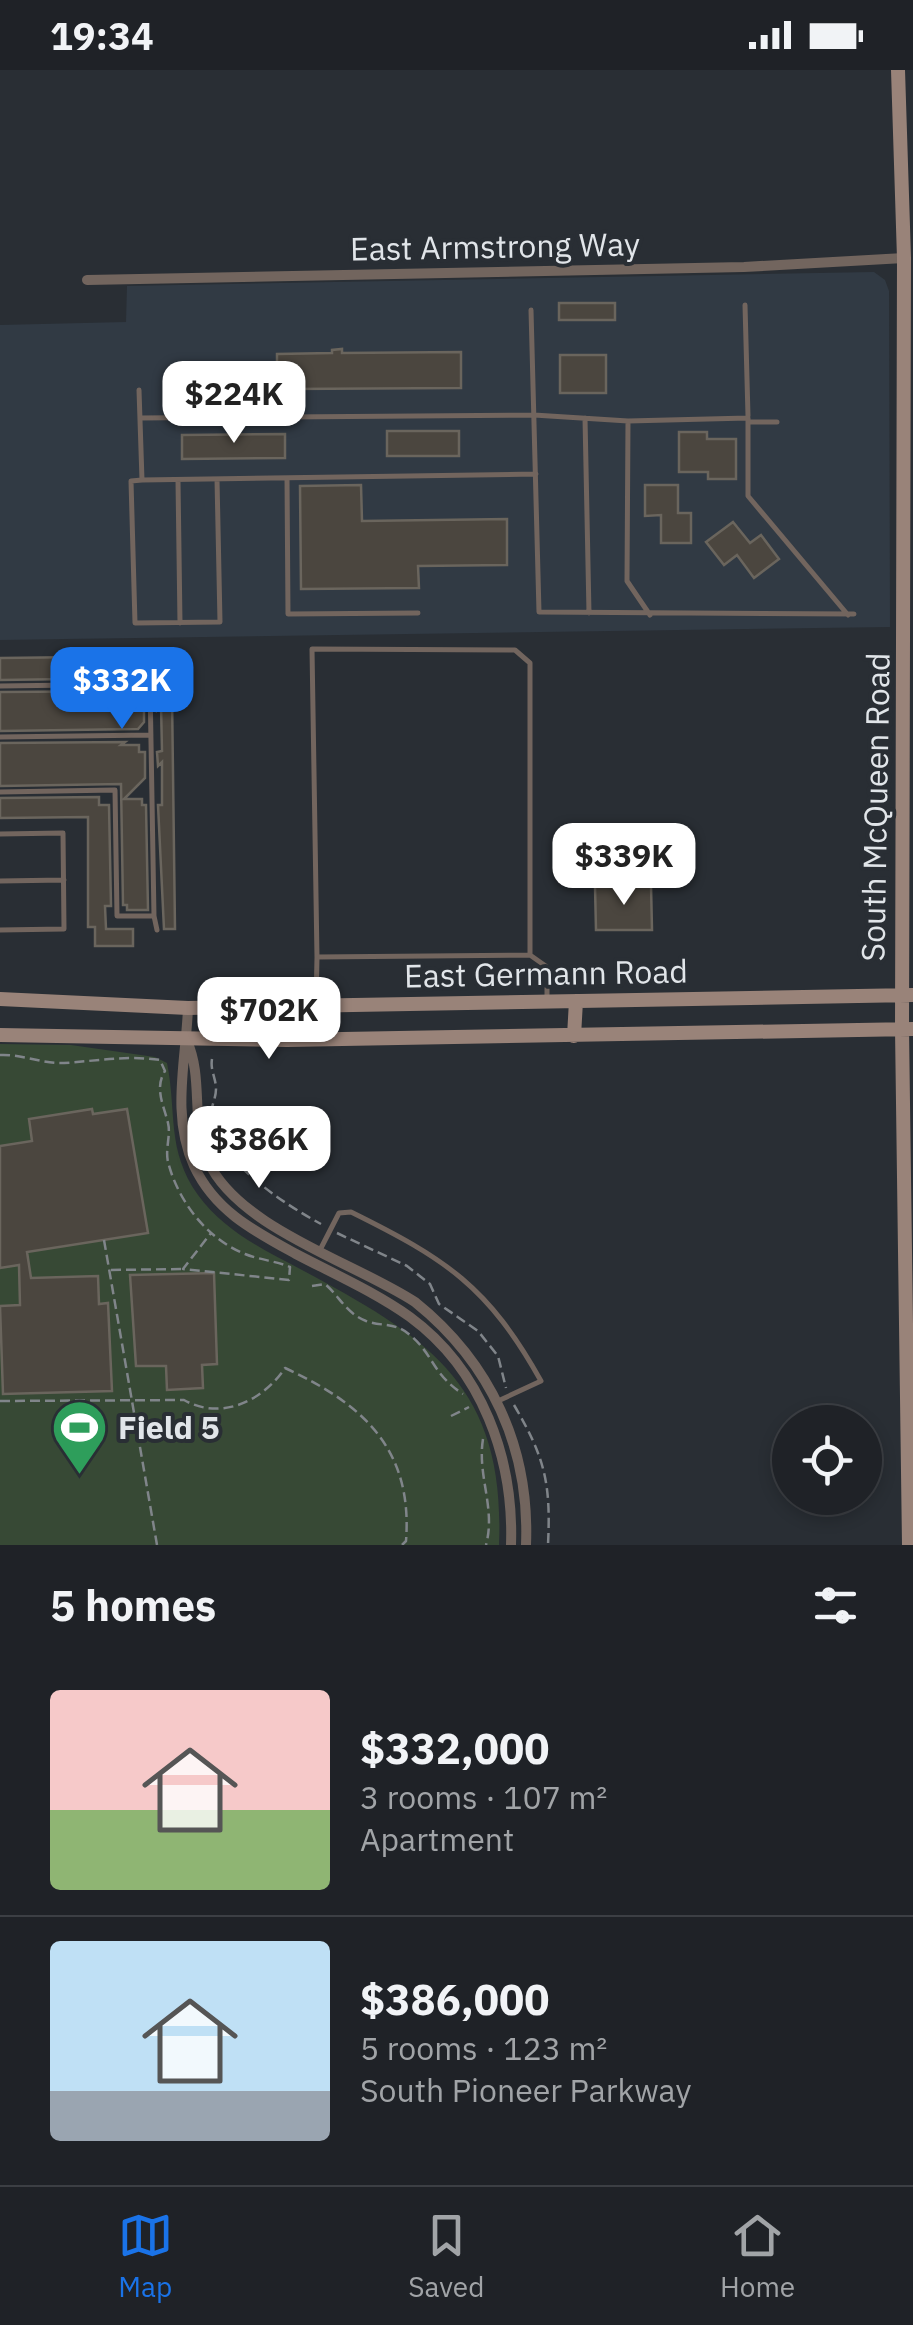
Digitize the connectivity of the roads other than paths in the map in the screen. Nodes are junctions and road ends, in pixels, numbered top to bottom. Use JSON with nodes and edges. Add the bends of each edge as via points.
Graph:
{"nodes":[{"id":1,"x":898,"y":70,"type":"edge"},
{"id":2,"x":908,"y":258,"type":"edge"},
{"id":3,"x":87,"y":280,"type":"dead end"},
{"id":4,"x":745,"y":304,"type":"dead end"},
{"id":5,"x":531,"y":310,"type":"dead end"},
{"id":6,"x":139,"y":390,"type":"dead end"},
{"id":7,"x":534,"y":414,"type":"junction"},
{"id":8,"x":140,"y":418,"type":"junction"},
{"id":9,"x":584,"y":418,"type":"junction"},
{"id":10,"x":748,"y":420,"type":"junction"},
{"id":11,"x":628,"y":421,"type":"junction"},
{"id":12,"x":777,"y":422,"type":"dead end"},
{"id":13,"x":536,"y":474,"type":"junction"},
{"id":14,"x":287,"y":478,"type":"junction"},
{"id":15,"x":218,"y":479,"type":"junction"},
{"id":16,"x":142,"y":480,"type":"junction"},
{"id":17,"x":178,"y":480,"type":"junction"},
{"id":18,"x":418,"y":613,"type":"dead end"},
{"id":19,"x":588,"y":613,"type":"junction"},
{"id":20,"x":909,"y":615,"type":"edge"},
{"id":21,"x":650,"y":616,"type":"junction"},
{"id":22,"x":180,"y":623,"type":"junction"},
{"id":23,"x":0,"y":686,"type":"edge"},
{"id":24,"x":909,"y":709,"type":"edge"},
{"id":25,"x":151,"y":734,"type":"junction"},
{"id":26,"x":0,"y":737,"type":"edge"},
{"id":27,"x":0,"y":792,"type":"edge"},
{"id":28,"x":0,"y":834,"type":"edge"},
{"id":29,"x":64,"y":880,"type":"junction"},
{"id":30,"x":0,"y":881,"type":"edge"},
{"id":31,"x":154,"y":916,"type":"junction"},
{"id":32,"x":0,"y":930,"type":"edge"},
{"id":33,"x":157,"y":930,"type":"dead end"},
{"id":34,"x":530,"y":956,"type":"junction"},
{"id":35,"x":316,"y":957,"type":"junction"},
{"id":36,"x":907,"y":995,"type":"edge"},
{"id":37,"x":0,"y":1000,"type":"edge"},
{"id":38,"x":576,"y":1001,"type":"junction"},
{"id":39,"x":547,"y":1002,"type":"junction"},
{"id":40,"x":316,"y":1006,"type":"junction"},
{"id":41,"x":188,"y":1008,"type":"junction"},
{"id":42,"x":907,"y":1030,"type":"edge"},
{"id":43,"x":0,"y":1035,"type":"edge"},
{"id":44,"x":574,"y":1036,"type":"junction"},
{"id":45,"x":187,"y":1040,"type":"junction"},
{"id":46,"x":320,"y":1250,"type":"junction"},
{"id":47,"x":313,"y":1263,"type":"junction"},
{"id":48,"x":910,"y":1389,"type":"edge"},
{"id":49,"x":498,"y":1401,"type":"junction"},
{"id":50,"x":479,"y":1409,"type":"junction"},
{"id":51,"x":510,"y":1545,"type":"edge"},
{"id":52,"x":526,"y":1545,"type":"edge"},
{"id":53,"x":909,"y":1545,"type":"edge"}],
"edges":[{"from":1,"to":2,"type":"main road","name":"South McQueen Road"},
{"from":2,"to":3,"type":"street","name":"East Armstrong Way"},
{"from":2,"to":20,"type":"main road","name":"South McQueen Road"},
{"from":4,"to":10,"type":"lane"},
{"from":5,"to":7,"type":"lane"},
{"from":6,"to":8,"type":"lane"},
{"from":7,"to":8,"type":"lane"},
{"from":7,"to":9,"type":"lane"},
{"from":7,"to":13,"type":"lane"},
{"from":8,"to":16,"type":"lane"},
{"from":9,"to":11,"type":"lane"},
{"from":9,"to":19,"type":"lane"},
{"from":10,"to":11,"type":"lane"},
{"from":10,"to":12,"type":"lane"},
{"from":10,"to":21,"type":"lane","via":[[748,496],[851,615]]},
{"from":11,"to":21,"type":"lane","via":[[627,581]]},
{"from":13,"to":14,"type":"lane"},
{"from":13,"to":19,"type":"lane","via":[[539,612]]},
{"from":14,"to":15,"type":"lane"},
{"from":14,"to":18,"type":"lane","via":[[288,614]]},
{"from":15,"to":17,"type":"lane"},
{"from":15,"to":22,"type":"lane","via":[[220,622]]},
{"from":16,"to":17,"type":"lane"},
{"from":16,"to":22,"type":"lane","via":[[131,480],[135,623]]},
{"from":17,"to":22,"type":"lane"},
{"from":19,"to":21,"type":"lane"},
{"from":20,"to":24,"type":"main road","name":"South McQueen Road"},
{"from":23,"to":25,"type":"lane","via":[[150,684]]},
{"from":24,"to":36,"type":"main road","name":"South McQueen Road"},
{"from":25,"to":26,"type":"lane"},
{"from":25,"to":31,"type":"lane"},
{"from":27,"to":31,"type":"lane","via":[[115,790],[117,916]]},
{"from":28,"to":29,"type":"lane","via":[[63,832]]},
{"from":29,"to":30,"type":"lane"},
{"from":29,"to":32,"type":"lane","via":[[64,930]]},
{"from":31,"to":33,"type":"lane"},
{"from":34,"to":35,"type":"lane"},
{"from":34,"to":35,"type":"lane","via":[[530,662],[515,650],[312,649]]},
{"from":34,"to":39,"type":"lane","via":[[547,967]]},
{"from":35,"to":40,"type":"lane"},
{"from":36,"to":38,"type":"main road","name":"East Germann Road"},
{"from":36,"to":42,"type":"main road","name":"South McQueen Road"},
{"from":37,"to":41,"type":"main road","name":"East Germann Road"},
{"from":38,"to":39,"type":"main road","name":"East Germann Road"},
{"from":38,"to":44,"type":"main road"},
{"from":39,"to":40,"type":"main road","name":"East Germann Road"},
{"from":40,"to":41,"type":"main road","name":"East Germann Road"},
{"from":41,"to":45,"type":"street"},
{"from":42,"to":44,"type":"main road","name":"East Germann Road"},
{"from":42,"to":48,"type":"main road","name":"South McQueen Road"},
{"from":43,"to":45,"type":"main road","name":"East Germann Road"},
{"from":44,"to":45,"type":"main road","name":"East Germann Road"},
{"from":45,"to":46,"type":"street","via":[[195,1058],[201,1141],[216,1175],[253,1212]]},
{"from":45,"to":47,"type":"street","via":[[182,1118],[202,1181],[238,1221]]},
{"from":46,"to":47,"type":"street"},
{"from":46,"to":49,"type":"street","via":[[436,1319],[481,1370]]},
{"from":46,"to":49,"type":"lane","via":[[339,1214],[351,1212],[422,1246],[476,1288],[512,1330],[541,1381]]},
{"from":47,"to":50,"type":"street","via":[[423,1328],[462,1371]]},
{"from":48,"to":53,"type":"main road","name":"South McQueen Road"},
{"from":49,"to":50,"type":"street"},
{"from":49,"to":52,"type":"street","via":[[521,1469]]},
{"from":50,"to":51,"type":"street","via":[[502,1452]]}]}
